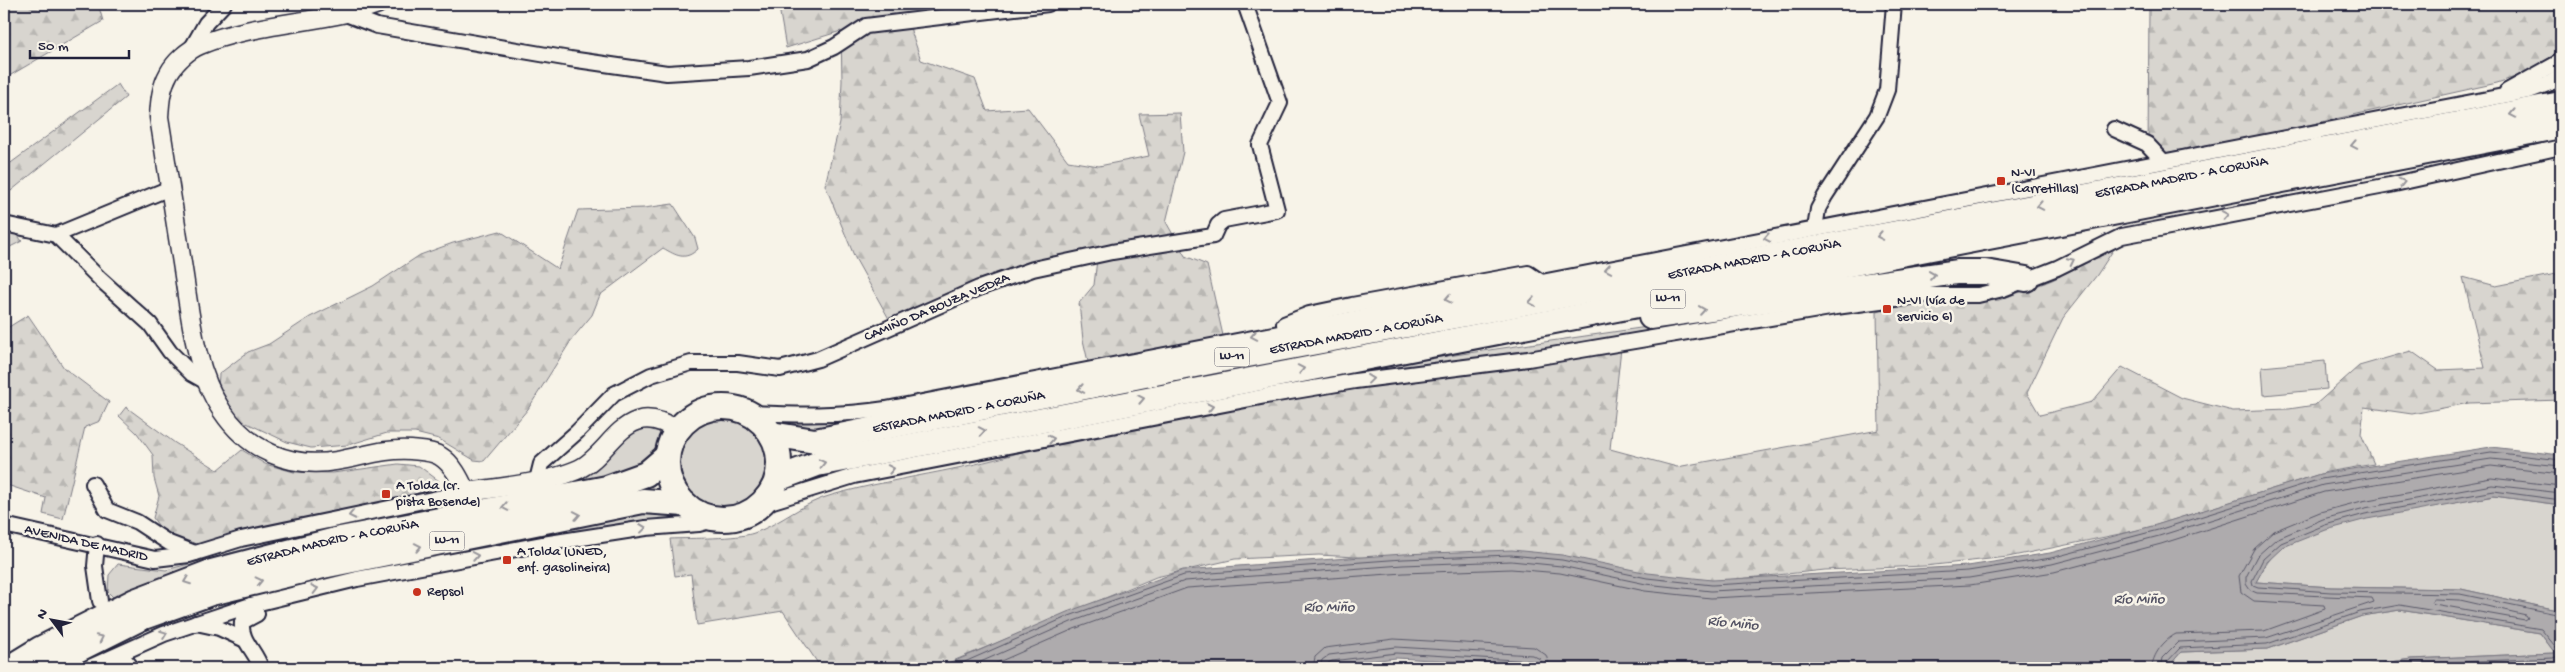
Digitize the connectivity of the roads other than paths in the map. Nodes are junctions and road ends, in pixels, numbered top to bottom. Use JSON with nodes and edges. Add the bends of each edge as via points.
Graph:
{"nodes":[{"id":1,"x":224,"y":4,"type":"edge"},
{"id":2,"x":378,"y":4,"type":"edge"},
{"id":3,"x":1048,"y":4,"type":"edge"},
{"id":4,"x":1245,"y":4,"type":"edge"},
{"id":5,"x":1894,"y":4,"type":"edge"},
{"id":6,"x":343,"y":13,"type":"junction"},
{"id":7,"x":190,"y":51,"type":"junction"},
{"id":8,"x":2561,"y":61,"type":"edge"},
{"id":9,"x":2561,"y":76,"type":"edge"},
{"id":10,"x":2500,"y":95,"type":"junction"},
{"id":11,"x":2561,"y":104,"type":"edge"},
{"id":12,"x":2561,"y":126,"type":"edge"},
{"id":13,"x":2114,"y":129,"type":"dead end"},
{"id":14,"x":2561,"y":147,"type":"edge"},
{"id":15,"x":2163,"y":160,"type":"junction"},
{"id":16,"x":170,"y":188,"type":"junction"},
{"id":17,"x":4,"y":224,"type":"edge"},
{"id":18,"x":1815,"y":229,"type":"junction"},
{"id":19,"x":56,"y":235,"type":"junction"},
{"id":20,"x":2026,"y":279,"type":"junction"},
{"id":21,"x":1394,"y":351,"type":"junction"},
{"id":22,"x":208,"y":383,"type":"junction"},
{"id":23,"x":750,"y":413,"type":"junction"},
{"id":24,"x":677,"y":430,"type":"junction"},
{"id":25,"x":771,"y":434,"type":"junction"},
{"id":26,"x":667,"y":456,"type":"junction"},
{"id":27,"x":777,"y":479,"type":"junction"},
{"id":28,"x":537,"y":480,"type":"junction"},
{"id":29,"x":92,"y":484,"type":"dead end"},
{"id":30,"x":466,"y":492,"type":"junction"},
{"id":31,"x":685,"y":504,"type":"junction"},
{"id":32,"x":760,"y":505,"type":"junction"},
{"id":33,"x":718,"y":519,"type":"junction"},
{"id":34,"x":4,"y":525,"type":"edge"},
{"id":35,"x":97,"y":544,"type":"junction"},
{"id":36,"x":195,"y":553,"type":"junction"},
{"id":37,"x":100,"y":601,"type":"dead end"},
{"id":38,"x":135,"y":601,"type":"junction"},
{"id":39,"x":251,"y":605,"type":"junction"},
{"id":40,"x":196,"y":623,"type":"junction"},
{"id":41,"x":243,"y":639,"type":"junction"},
{"id":42,"x":4,"y":660,"type":"edge"},
{"id":43,"x":9,"y":668,"type":"edge"},
{"id":44,"x":41,"y":668,"type":"edge"},
{"id":45,"x":88,"y":668,"type":"edge"},
{"id":46,"x":261,"y":668,"type":"edge"}],
"edges":[{"from":1,"to":7,"type":"street","via":[[206,23]]},
{"from":2,"to":6,"type":"street"},
{"from":3,"to":6,"type":"street","via":[[866,26],[808,60],[749,68],[667,73],[377,26]]},
{"from":4,"to":28,"type":"street","name":"CAMIÑO DA BOUZA VEDRA","via":[[1280,103],[1260,145],[1277,210],[1224,220],[1213,236],[1033,269],[979,288],[818,359],[780,369],[738,363],[691,363],[651,375],[614,394],[540,464]]},
{"from":5,"to":18,"type":"street","via":[[1887,90],[1877,116],[1821,203]]},
{"from":6,"to":7,"type":"street","via":[[240,33]]},
{"from":7,"to":16,"type":"street","via":[[169,72],[161,92],[159,117]]},
{"from":8,"to":10,"type":"street"},
{"from":9,"to":10,"type":"street","via":[[2529,91]]},
{"from":10,"to":15,"type":"street"},
{"from":11,"to":25,"type":"highway","name":"ESTRADA MADRID - A CORUÑA","number":"LU-11","one_way":true,"via":[[1904,232],[1215,361],[815,441]]},
{"from":12,"to":21,"type":"highway","name":"ESTRADA MADRID - A CORUÑA","number":"LU-11"},
{"from":13,"to":15,"type":"street","via":[[2148,144]]},
{"from":20,"to":14,"type":"street","one_way":true,"via":[[2057,268],[2122,236],[2390,185]]},
{"from":15,"to":18,"type":"street"},
{"from":16,"to":19,"type":"street"},
{"from":16,"to":22,"type":"street","via":[[192,327]]},
{"from":17,"to":19,"type":"street"},
{"from":18,"to":23,"type":"street","one_way":true,"via":[[886,409],[810,416]]},
{"from":19,"to":22,"type":"street","via":[[150,324],[170,352],[192,374]]},
{"from":21,"to":20,"type":"highway","one_way":true,"via":[[1956,272],[1984,272]]},
{"from":32,"to":20,"type":"street","one_way":true,"via":[[854,476],[1266,396],[1925,295],[1978,295]]},
{"from":27,"to":21,"type":"highway","name":"ESTRADA MADRID - A CORUÑA","number":"LU-11","one_way":true,"via":[[817,464]]},
{"from":22,"to":30,"type":"street","via":[[222,411],[236,429],[255,446],[274,456],[300,463],[334,462],[399,449],[422,451],[439,455],[451,465]]},
{"from":23,"to":24,"type":"highway","name":"ESTRADA MADRID - A CORUÑA","number":"LU-11","via":[[719,406],[703,410]]},
{"from":23,"to":25,"type":"highway","name":"ESTRADA MADRID - A CORUÑA","number":"LU-11"},
{"from":24,"to":26,"type":"highway","name":"ESTRADA MADRID - A CORUÑA","number":"LU-11"},
{"from":24,"to":28,"type":"street","via":[[649,419],[637,421],[624,428],[580,469]]},
{"from":25,"to":27,"type":"highway","name":"ESTRADA MADRID - A CORUÑA","number":"LU-11","via":[[777,448]]},
{"from":26,"to":31,"type":"highway","name":"ESTRADA MADRID - A CORUÑA","number":"LU-11","via":[[670,483]]},
{"from":26,"to":38,"type":"highway","name":"ESTRADA MADRID - A CORUÑA","number":"LU-11","one_way":true,"via":[[646,474],[607,488],[335,540],[211,572]]},
{"from":27,"to":32,"type":"highway","name":"ESTRADA MADRID - A CORUÑA","number":"LU-11"},
{"from":28,"to":30,"type":"street"},
{"from":29,"to":36,"type":"street","via":[[107,510]]},
{"from":30,"to":36,"type":"street","name":"AVENIDA DE MADRID","one_way":true,"via":[[241,539]]},
{"from":31,"to":33,"type":"highway","name":"ESTRADA MADRID - A CORUÑA","number":"LU-11","via":[[700,514]]},
{"from":44,"to":31,"type":"highway","name":"ESTRADA MADRID - A CORUÑA","number":"LU-11","one_way":true,"via":[[141,618],[211,593],[323,566],[643,502]]},
{"from":32,"to":33,"type":"highway","name":"ESTRADA MADRID - A CORUÑA","number":"LU-11","via":[[748,514]]},
{"from":39,"to":33,"type":"street","one_way":true,"via":[[357,579],[473,556]]},
{"from":34,"to":35,"type":"street","name":"AVENIDA DE MADRID"},
{"from":35,"to":36,"type":"street","name":"AVENIDA DE MADRID","via":[[154,559]]},
{"from":35,"to":37,"type":"street","via":[[95,566]]},
{"from":38,"to":42,"type":"highway","via":[[54,632]]},
{"from":38,"to":43,"type":"highway","name":"ESTRADA MADRID - A CORUÑA","number":"LU-11"},
{"from":39,"to":40,"type":"street"},
{"from":39,"to":41,"type":"street","via":[[257,614],[242,622]]},
{"from":40,"to":41,"type":"street","via":[[219,628]]},
{"from":45,"to":40,"type":"street","one_way":true},
{"from":41,"to":46,"type":"street","via":[[258,658]]}]}
